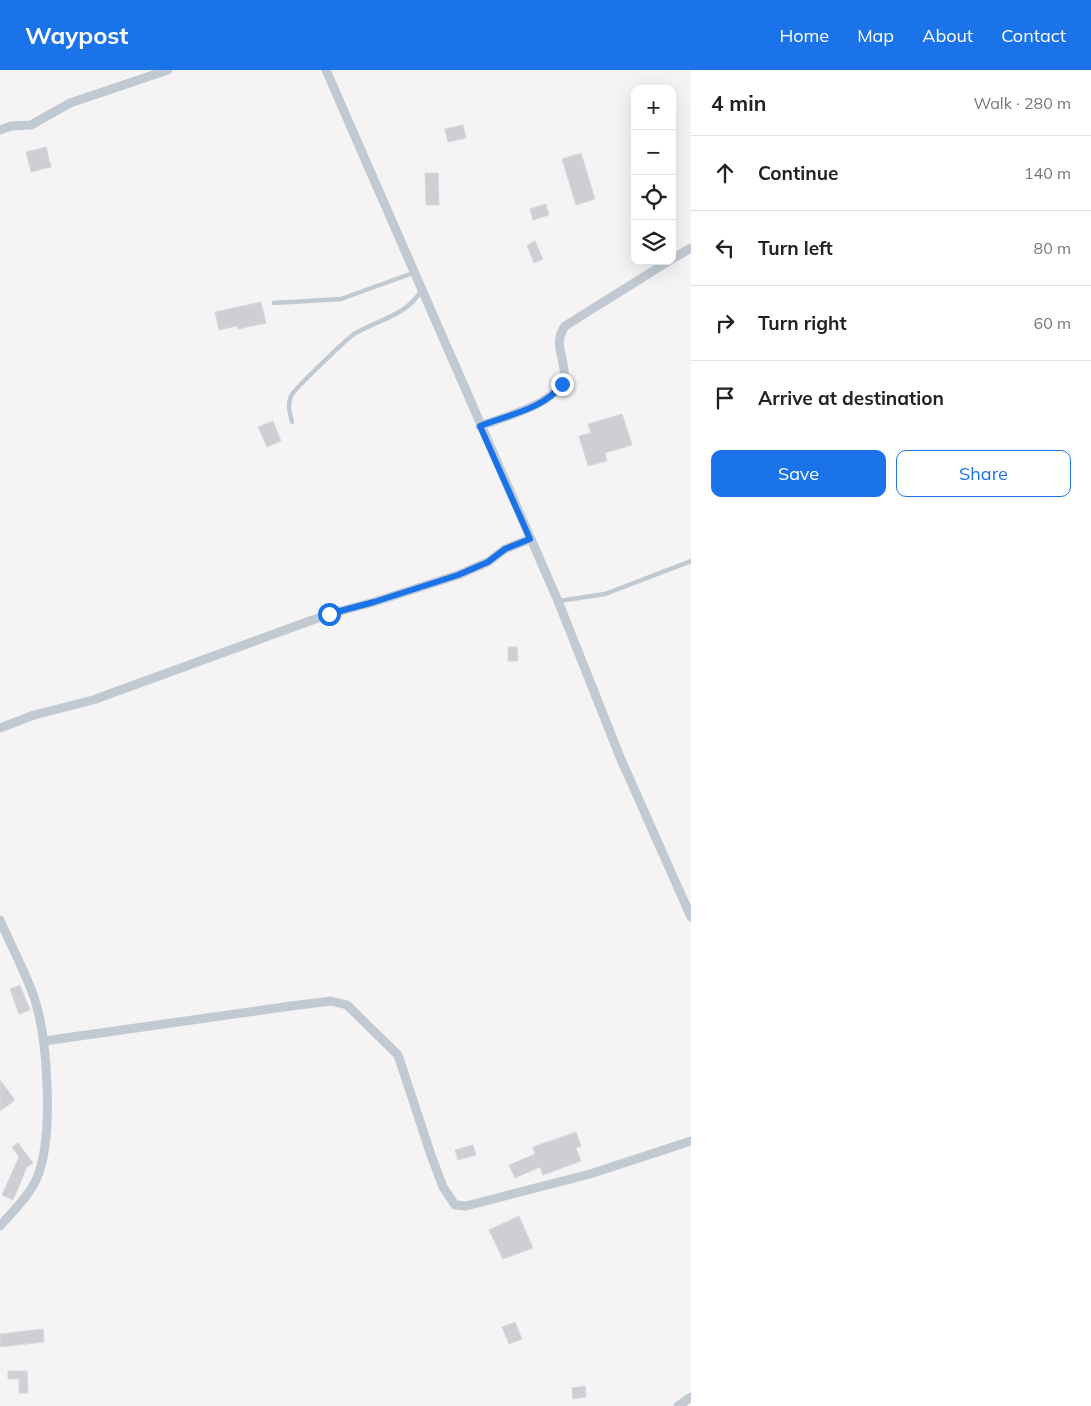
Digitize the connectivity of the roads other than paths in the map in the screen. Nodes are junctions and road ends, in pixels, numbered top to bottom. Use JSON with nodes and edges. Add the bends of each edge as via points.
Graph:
{"nodes":[{"id":1,"x":168,"y":70,"type":"edge"},
{"id":2,"x":326,"y":70,"type":"edge"},
{"id":3,"x":0,"y":130,"type":"edge"},
{"id":4,"x":691,"y":248,"type":"edge"},
{"id":5,"x":676,"y":257,"type":"edge"},
{"id":6,"x":662,"y":265,"type":"edge"},
{"id":7,"x":413,"y":273,"type":"junction"},
{"id":8,"x":421,"y":291,"type":"junction"},
{"id":9,"x":274,"y":303,"type":"dead end"},
{"id":10,"x":292,"y":422,"type":"dead end"},
{"id":11,"x":480,"y":426,"type":"junction"},
{"id":12,"x":530,"y":539,"type":"junction"},
{"id":13,"x":691,"y":561,"type":"edge"},
{"id":14,"x":558,"y":601,"type":"junction"},
{"id":15,"x":0,"y":728,"type":"edge"},
{"id":16,"x":691,"y":917,"type":"edge"},
{"id":17,"x":0,"y":920,"type":"edge"},
{"id":18,"x":44,"y":1040,"type":"junction"},
{"id":19,"x":691,"y":1141,"type":"edge"},
{"id":20,"x":0,"y":1226,"type":"edge"},
{"id":21,"x":691,"y":1397,"type":"edge"},
{"id":22,"x":678,"y":1406,"type":"edge"}],
"edges":[{"from":1,"to":3,"type":"street","via":[[70,103],[31,125]]},
{"from":2,"to":7,"type":"street"},
{"from":4,"to":5,"type":"street"},
{"from":6,"to":11,"type":"street","via":[[565,326],[558,339],[565,372],[556,392],[538,404]]},
{"from":7,"to":8,"type":"street"},
{"from":7,"to":9,"type":"lane","via":[[341,299]]},
{"from":8,"to":10,"type":"lane","via":[[408,307],[352,336],[299,385],[289,401]]},
{"from":8,"to":11,"type":"street"},
{"from":11,"to":12,"type":"street"},
{"from":12,"to":14,"type":"street"},
{"from":12,"to":15,"type":"street","via":[[505,549],[488,562],[451,577],[329,614],[119,691]]},
{"from":13,"to":14,"type":"lane","via":[[604,594]]},
{"from":14,"to":16,"type":"street","via":[[620,757]]},
{"from":17,"to":18,"type":"street","via":[[34,997]]},
{"from":18,"to":19,"type":"street","via":[[323,1002],[347,1005],[398,1055],[443,1187],[456,1205],[466,1206],[590,1174]]},
{"from":18,"to":20,"type":"street","via":[[46,1120],[42,1161],[29,1193]]},
{"from":21,"to":22,"type":"street"}]}
